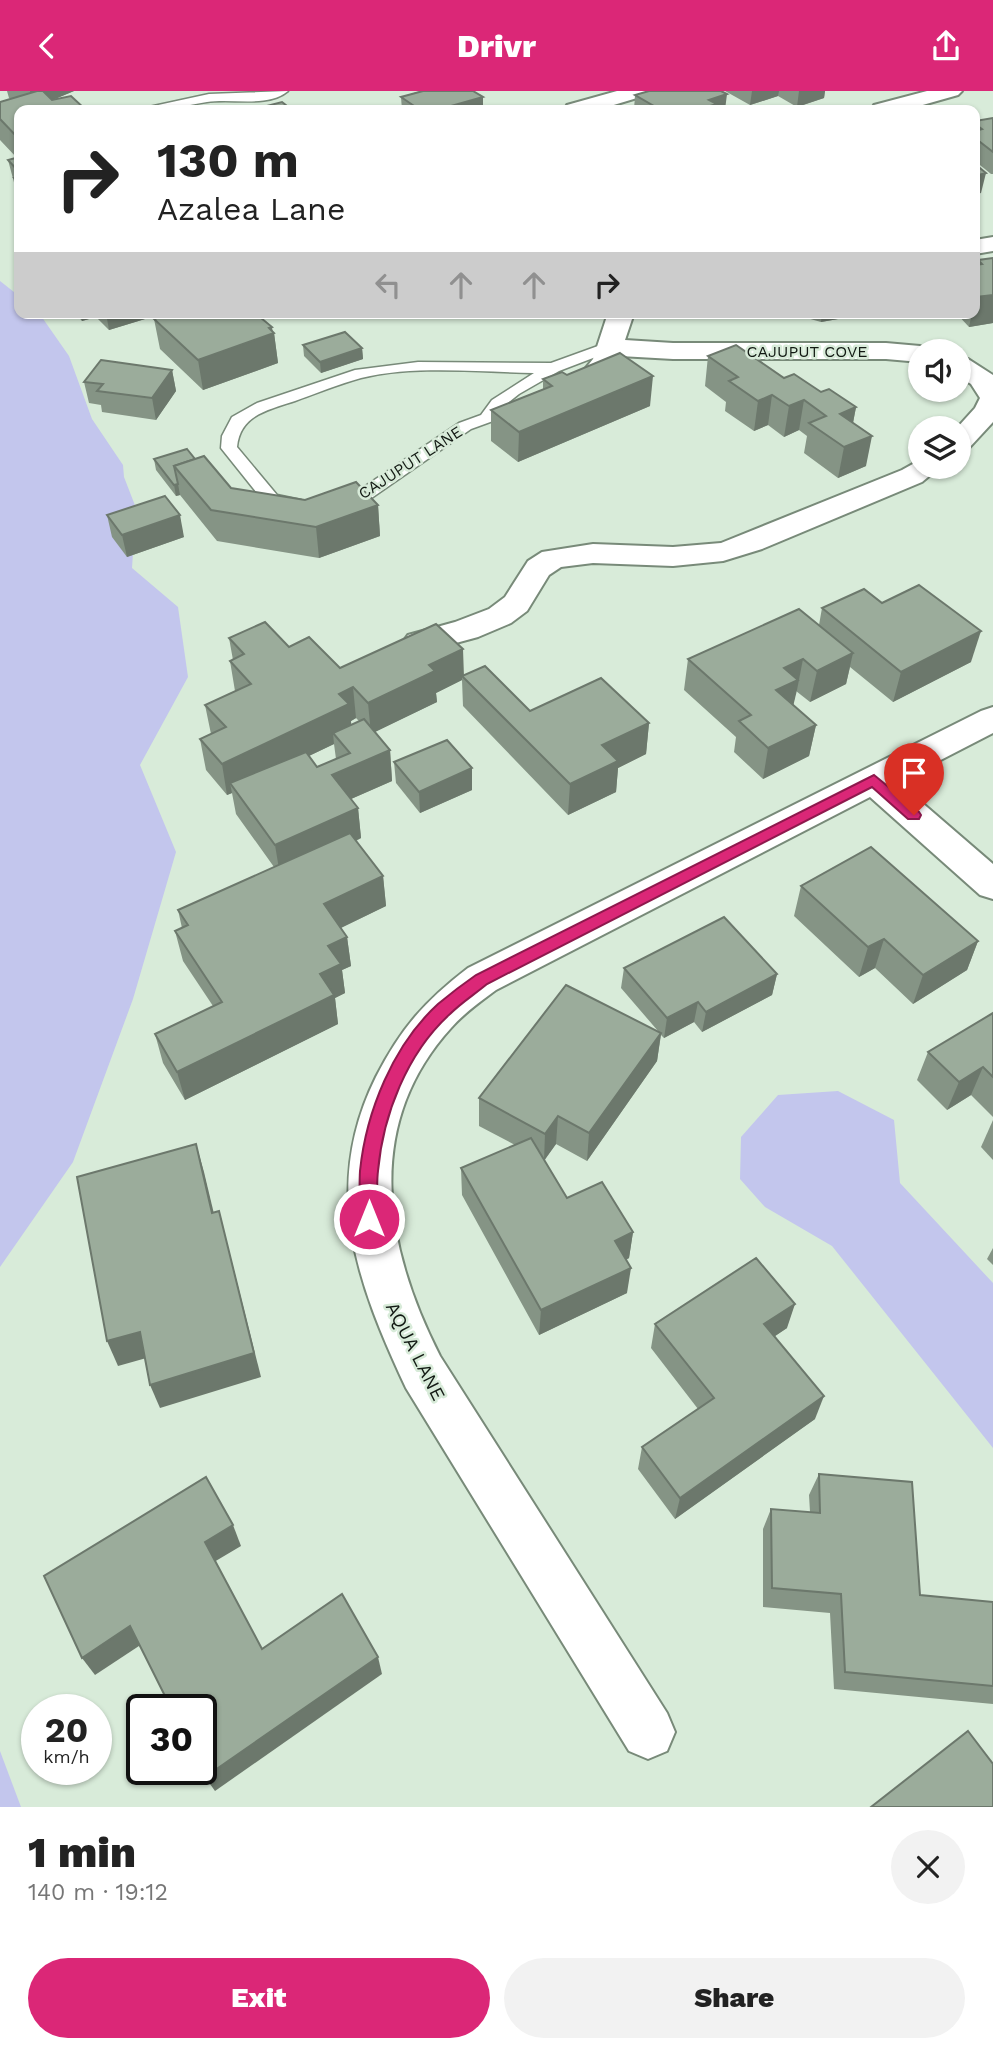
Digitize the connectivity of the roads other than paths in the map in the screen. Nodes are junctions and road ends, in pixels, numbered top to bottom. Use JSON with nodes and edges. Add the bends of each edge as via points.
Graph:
{"nodes":[{"id":1,"x":282,"y":91,"type":"edge"},
{"id":2,"x":640,"y":91,"type":"edge"},
{"id":3,"x":951,"y":91,"type":"edge"},
{"id":4,"x":170,"y":105,"type":"edge"},
{"id":5,"x":592,"y":105,"type":"edge"},
{"id":6,"x":900,"y":105,"type":"edge"},
{"id":7,"x":619,"y":319,"type":"edge"},
{"id":8,"x":609,"y":347,"type":"junction"},
{"id":9,"x":908,"y":353,"type":"edge"},
{"id":10,"x":553,"y":368,"type":"junction"},
{"id":11,"x":971,"y":372,"type":"edge"},
{"id":12,"x":577,"y":393,"type":"edge"},
{"id":13,"x":993,"y":399,"type":"edge"},
{"id":14,"x":537,"y":408,"type":"edge"},
{"id":15,"x":487,"y":418,"type":"junction"},
{"id":16,"x":971,"y":429,"type":"edge"},
{"id":17,"x":908,"y":477,"type":"edge"},
{"id":18,"x":419,"y":642,"type":"edge"},
{"id":19,"x":993,"y":719,"type":"edge"},
{"id":20,"x":874,"y":781,"type":"junction"},
{"id":21,"x":993,"y":885,"type":"edge"},
{"id":22,"x":648,"y":1732,"type":"dead end"}],
"edges":[{"from":1,"to":4,"type":"lane"},
{"from":2,"to":5,"type":"street"},
{"from":3,"to":6,"type":"street"},
{"from":7,"to":8,"type":"street"},
{"from":8,"to":9,"type":"street","name":"CAJUPUT COVE"},
{"from":8,"to":10,"type":"lane"},
{"from":8,"to":12,"type":"street","via":[[605,362]]},
{"from":10,"to":15,"type":"lane","via":[[513,391]]},
{"from":10,"to":15,"type":"lane","name":"CAJUPUT LANE","via":[[418,367],[361,373],[238,420],[229,448],[271,499],[289,504],[349,501],[465,426]]},
{"from":11,"to":13,"type":"street","via":[[982,379]]},
{"from":13,"to":16,"type":"street"},
{"from":14,"to":15,"type":"street","name":"CAJUPUT LANE"},
{"from":17,"to":18,"type":"street","via":[[715,554],[623,553],[550,560],[540,566],[525,593],[503,615]]},
{"from":19,"to":20,"type":"street","name":"AQUA LANE"},
{"from":20,"to":21,"type":"street"},
{"from":20,"to":22,"type":"street","name":"AQUA LANE","via":[[482,979],[442,1010],[413,1047],[390,1086],[377,1129],[369,1171],[369,1219],[379,1271],[397,1323],[423,1373]]}]}
